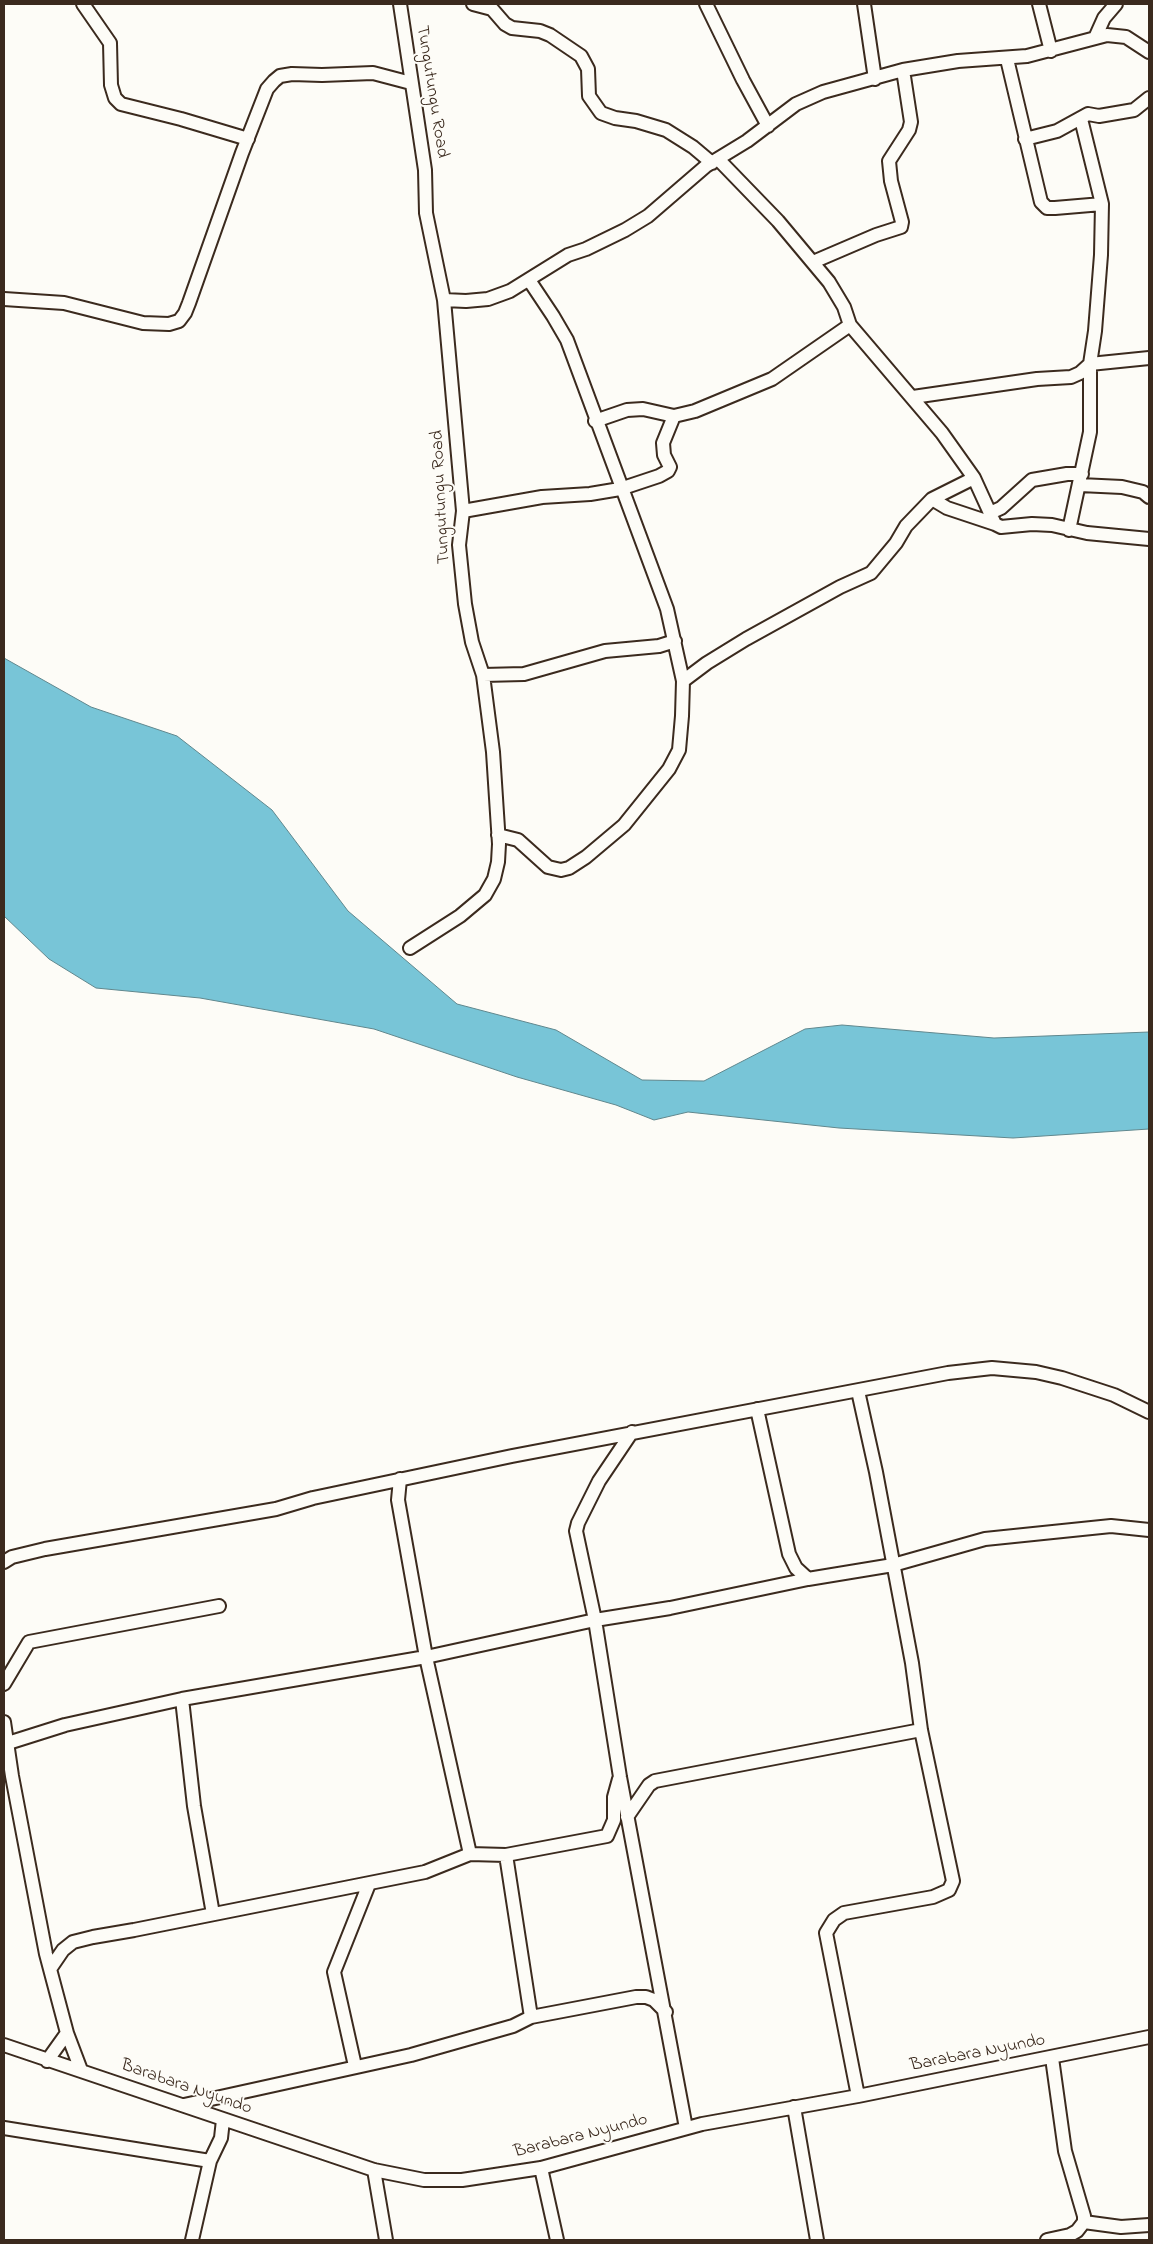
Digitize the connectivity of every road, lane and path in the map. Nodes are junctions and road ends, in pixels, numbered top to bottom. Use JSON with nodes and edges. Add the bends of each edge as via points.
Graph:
{"nodes":[{"id":1,"x":83,"y":4,"type":"edge"},
{"id":2,"x":400,"y":4,"type":"edge"},
{"id":3,"x":473,"y":4,"type":"edge"},
{"id":4,"x":706,"y":4,"type":"edge"},
{"id":5,"x":864,"y":4,"type":"edge"},
{"id":6,"x":1039,"y":4,"type":"edge"},
{"id":7,"x":1116,"y":4,"type":"edge"},
{"id":8,"x":1096,"y":38,"type":"junction"},
{"id":9,"x":1051,"y":51,"type":"junction"},
{"id":10,"x":1149,"y":52,"type":"edge"},
{"id":11,"x":1007,"y":58,"type":"junction"},
{"id":12,"x":903,"y":70,"type":"junction"},
{"id":13,"x":875,"y":79,"type":"junction"},
{"id":14,"x":410,"y":83,"type":"junction"},
{"id":15,"x":1149,"y":98,"type":"edge"},
{"id":16,"x":1081,"y":119,"type":"junction"},
{"id":17,"x":768,"y":126,"type":"junction"},
{"id":18,"x":248,"y":139,"type":"junction"},
{"id":19,"x":1024,"y":139,"type":"junction"},
{"id":20,"x":715,"y":161,"type":"junction"},
{"id":21,"x":1102,"y":204,"type":"junction"},
{"id":22,"x":813,"y":262,"type":"junction"},
{"id":23,"x":529,"y":280,"type":"junction"},
{"id":24,"x":4,"y":299,"type":"edge"},
{"id":25,"x":444,"y":300,"type":"junction"},
{"id":26,"x":850,"y":325,"type":"junction"},
{"id":27,"x":1149,"y":358,"type":"edge"},
{"id":28,"x":1090,"y":364,"type":"junction"},
{"id":29,"x":913,"y":397,"type":"junction"},
{"id":30,"x":674,"y":416,"type":"junction"},
{"id":31,"x":595,"y":421,"type":"junction"},
{"id":32,"x":974,"y":478,"type":"junction"},
{"id":33,"x":1081,"y":480,"type":"junction"},
{"id":34,"x":620,"y":489,"type":"junction"},
{"id":35,"x":1149,"y":497,"type":"edge"},
{"id":36,"x":932,"y":499,"type":"junction"},
{"id":37,"x":463,"y":511,"type":"junction"},
{"id":38,"x":993,"y":519,"type":"junction"},
{"id":39,"x":1069,"y":530,"type":"junction"},
{"id":40,"x":1149,"y":539,"type":"edge"},
{"id":41,"x":675,"y":641,"type":"junction"},
{"id":42,"x":483,"y":675,"type":"junction"},
{"id":43,"x":683,"y":681,"type":"junction"},
{"id":44,"x":498,"y":835,"type":"junction"},
{"id":45,"x":410,"y":948,"type":"dead end"},
{"id":46,"x":858,"y":1391,"type":"junction"},
{"id":47,"x":757,"y":1409,"type":"junction"},
{"id":48,"x":1149,"y":1412,"type":"edge"},
{"id":49,"x":632,"y":1432,"type":"junction"},
{"id":50,"x":400,"y":1479,"type":"junction"},
{"id":51,"x":1149,"y":1530,"type":"edge"},
{"id":52,"x":4,"y":1562,"type":"edge"},
{"id":53,"x":893,"y":1565,"type":"junction"},
{"id":54,"x":808,"y":1579,"type":"junction"},
{"id":55,"x":219,"y":1606,"type":"dead end"},
{"id":56,"x":595,"y":1620,"type":"junction"},
{"id":57,"x":426,"y":1657,"type":"junction"},
{"id":58,"x":4,"y":1684,"type":"edge"},
{"id":59,"x":182,"y":1699,"type":"junction"},
{"id":60,"x":4,"y":1722,"type":"edge"},
{"id":61,"x":921,"y":1730,"type":"junction"},
{"id":62,"x":8,"y":1743,"type":"junction"},
{"id":63,"x":8,"y":1777,"type":"edge"},
{"id":64,"x":620,"y":1777,"type":"junction"},
{"id":65,"x":628,"y":1817,"type":"junction"},
{"id":66,"x":470,"y":1854,"type":"junction"},
{"id":67,"x":506,"y":1855,"type":"junction"},
{"id":68,"x":369,"y":1884,"type":"junction"},
{"id":69,"x":213,"y":1914,"type":"junction"},
{"id":70,"x":50,"y":1970,"type":"junction"},
{"id":71,"x":666,"y":2012,"type":"junction"},
{"id":72,"x":531,"y":2017,"type":"junction"},
{"id":73,"x":67,"y":2034,"type":"junction"},
{"id":74,"x":1149,"y":2037,"type":"edge"},
{"id":75,"x":4,"y":2045,"type":"edge"},
{"id":76,"x":1052,"y":2058,"type":"junction"},
{"id":77,"x":47,"y":2061,"type":"junction"},
{"id":78,"x":355,"y":2066,"type":"junction"},
{"id":79,"x":81,"y":2070,"type":"junction"},
{"id":80,"x":858,"y":2096,"type":"junction"},
{"id":81,"x":184,"y":2105,"type":"junction"},
{"id":82,"x":794,"y":2107,"type":"junction"},
{"id":83,"x":223,"y":2120,"type":"junction"},
{"id":84,"x":4,"y":2128,"type":"edge"},
{"id":85,"x":686,"y":2128,"type":"junction"},
{"id":86,"x":210,"y":2161,"type":"junction"},
{"id":87,"x":541,"y":2168,"type":"junction"},
{"id":88,"x":374,"y":2170,"type":"junction"},
{"id":89,"x":1084,"y":2222,"type":"junction"},
{"id":90,"x":1149,"y":2225,"type":"edge"},
{"id":91,"x":192,"y":2240,"type":"edge"},
{"id":92,"x":386,"y":2240,"type":"edge"},
{"id":93,"x":557,"y":2240,"type":"edge"},
{"id":94,"x":817,"y":2240,"type":"edge"},
{"id":95,"x":1047,"y":2240,"type":"edge"}],
"edges":[{"from":1,"to":18,"type":"street","via":[[110,43],[111,85],[115,98],[121,104]]},
{"from":2,"to":14,"type":"street","name":"Tungutungu Road"},
{"from":3,"to":20,"type":"street","via":[[492,9],[512,28],[550,35],[581,56],[588,69],[589,96],[601,113],[666,130]]},
{"from":4,"to":17,"type":"street"},
{"from":5,"to":13,"type":"street"},
{"from":6,"to":9,"type":"street"},
{"from":7,"to":8,"type":"street","via":[[1104,18]]},
{"from":8,"to":9,"type":"street"},
{"from":8,"to":10,"type":"street","via":[[1107,35],[1126,37]]},
{"from":9,"to":11,"type":"street"},
{"from":11,"to":12,"type":"street","via":[[958,61]]},
{"from":11,"to":19,"type":"street"},
{"from":12,"to":13,"type":"street"},
{"from":12,"to":22,"type":"street","via":[[911,122],[889,167],[901,227]]},
{"from":13,"to":17,"type":"street","via":[[844,85],[796,104]]},
{"from":14,"to":18,"type":"street","via":[[373,74],[285,74],[267,89]]},
{"from":14,"to":25,"type":"street","name":"Tungutungu Road","via":[[425,170],[426,213]]},
{"from":15,"to":16,"type":"street","via":[[1134,110],[1099,116],[1090,113]]},
{"from":16,"to":19,"type":"street","via":[[1057,131]]},
{"from":16,"to":21,"type":"street"},
{"from":17,"to":20,"type":"street"},
{"from":18,"to":24,"type":"street","via":[[190,303],[178,320],[169,324],[142,323],[64,304]]},
{"from":19,"to":21,"type":"street","via":[[1037,192],[1047,208]]},
{"from":20,"to":22,"type":"street","via":[[778,221]]},
{"from":20,"to":23,"type":"street","via":[[648,216],[564,258]]},
{"from":21,"to":28,"type":"street","via":[[1095,331]]},
{"from":22,"to":26,"type":"street","via":[[844,307]]},
{"from":23,"to":25,"type":"street","via":[[488,298]]},
{"from":23,"to":31,"type":"street","via":[[567,340]]},
{"from":25,"to":37,"type":"street","name":"Tungutungu Road"},
{"from":26,"to":29,"type":"street"},
{"from":26,"to":30,"type":"street","via":[[772,379],[696,411]]},
{"from":27,"to":28,"type":"street"},
{"from":28,"to":29,"type":"street","via":[[1071,377]]},
{"from":28,"to":33,"type":"street","via":[[1090,432]]},
{"from":29,"to":32,"type":"street"},
{"from":30,"to":31,"type":"street","via":[[643,409],[627,410]]},
{"from":30,"to":34,"type":"street","via":[[663,443],[670,467],[668,471]]},
{"from":31,"to":34,"type":"street"},
{"from":32,"to":36,"type":"street"},
{"from":32,"to":38,"type":"street"},
{"from":33,"to":35,"type":"street","via":[[1143,492]]},
{"from":33,"to":38,"type":"street","via":[[1067,474],[1032,480]]},
{"from":33,"to":39,"type":"street"},
{"from":34,"to":37,"type":"street","via":[[542,497]]},
{"from":34,"to":41,"type":"street","via":[[667,609]]},
{"from":36,"to":38,"type":"street","via":[[947,508]]},
{"from":36,"to":43,"type":"street","via":[[906,526],[871,573],[746,639]]},
{"from":37,"to":42,"type":"street","name":"Tungutungu Road","via":[[459,545],[465,604],[472,642]]},
{"from":38,"to":39,"type":"street","via":[[1001,527],[1032,524]]},
{"from":39,"to":40,"type":"street"},
{"from":41,"to":42,"type":"street","via":[[659,646],[604,650],[524,674]]},
{"from":41,"to":43,"type":"street"},
{"from":42,"to":44,"type":"street","name":"Tungutungu Road","via":[[493,752]]},
{"from":43,"to":44,"type":"street","via":[[681,738],[674,761],[624,825],[586,857],[569,868],[554,870],[518,840]]},
{"from":44,"to":45,"type":"street","name":"Tungutungu Road","via":[[498,862],[485,896]]},
{"from":46,"to":47,"type":"street"},
{"from":46,"to":48,"type":"street","via":[[948,1373],[1008,1368],[1062,1378]]},
{"from":46,"to":53,"type":"street"},
{"from":47,"to":49,"type":"street"},
{"from":47,"to":54,"type":"street","via":[[789,1554],[796,1568]]},
{"from":49,"to":50,"type":"street"},
{"from":49,"to":56,"type":"street","via":[[599,1480],[576,1531]]},
{"from":50,"to":52,"type":"street","via":[[276,1509],[45,1549]]},
{"from":50,"to":57,"type":"street","via":[[398,1500]]},
{"from":51,"to":53,"type":"street","via":[[1111,1526],[986,1539]]},
{"from":53,"to":54,"type":"street"},
{"from":53,"to":61,"type":"street"},
{"from":54,"to":56,"type":"street"},
{"from":55,"to":58,"type":"street","via":[[29,1642]]},
{"from":56,"to":57,"type":"street"},
{"from":56,"to":64,"type":"street"},
{"from":57,"to":59,"type":"street"},
{"from":57,"to":66,"type":"street"},
{"from":59,"to":62,"type":"street","via":[[65,1726]]},
{"from":59,"to":69,"type":"street","via":[[194,1806]]},
{"from":60,"to":62,"type":"street"},
{"from":61,"to":65,"type":"street","via":[[655,1781]]},
{"from":61,"to":80,"type":"street","via":[[952,1887],[933,1897],[844,1913],[834,1920],[826,1933]]},
{"from":62,"to":63,"type":"street"},
{"from":63,"to":70,"type":"street"},
{"from":64,"to":65,"type":"street"},
{"from":64,"to":67,"type":"street","via":[[614,1797],[614,1820],[608,1836]]},
{"from":65,"to":71,"type":"street"},
{"from":66,"to":67,"type":"street"},
{"from":66,"to":68,"type":"street","via":[[425,1872]]},
{"from":67,"to":72,"type":"street"},
{"from":68,"to":69,"type":"street"},
{"from":68,"to":78,"type":"street","via":[[334,1972]]},
{"from":69,"to":70,"type":"street","via":[[73,1942],[63,1950]]},
{"from":70,"to":73,"type":"street"},
{"from":71,"to":72,"type":"street","via":[[654,2000],[641,1996]]},
{"from":71,"to":85,"type":"street"},
{"from":72,"to":78,"type":"street","via":[[513,2026],[411,2055]]},
{"from":73,"to":77,"type":"street"},
{"from":73,"to":79,"type":"street"},
{"from":74,"to":76,"type":"street","name":"Barabara Nyundo"},
{"from":75,"to":77,"type":"street","name":"Barabara Nyundo"},
{"from":76,"to":80,"type":"street","name":"Barabara Nyundo"},
{"from":76,"to":89,"type":"street","via":[[1065,2151]]},
{"from":77,"to":79,"type":"street","name":"Barabara Nyundo"},
{"from":78,"to":81,"type":"street"},
{"from":79,"to":81,"type":"street","name":"Barabara Nyundo"},
{"from":80,"to":82,"type":"street","name":"Barabara Nyundo"},
{"from":81,"to":83,"type":"street","name":"Barabara Nyundo"},
{"from":82,"to":85,"type":"street","name":"Barabara Nyundo"},
{"from":82,"to":94,"type":"street"},
{"from":83,"to":86,"type":"street","via":[[221,2138]]},
{"from":83,"to":88,"type":"street","name":"Barabara Nyundo"},
{"from":84,"to":86,"type":"street"},
{"from":85,"to":87,"type":"street","name":"Barabara Nyundo"},
{"from":86,"to":91,"type":"street"},
{"from":87,"to":88,"type":"street","name":"Barabara Nyundo","via":[[452,2180],[424,2180]]},
{"from":87,"to":93,"type":"street"},
{"from":88,"to":92,"type":"street"},
{"from":89,"to":90,"type":"street","via":[[1121,2228]]},
{"from":89,"to":95,"type":"street","via":[[1070,2235]]}]}
